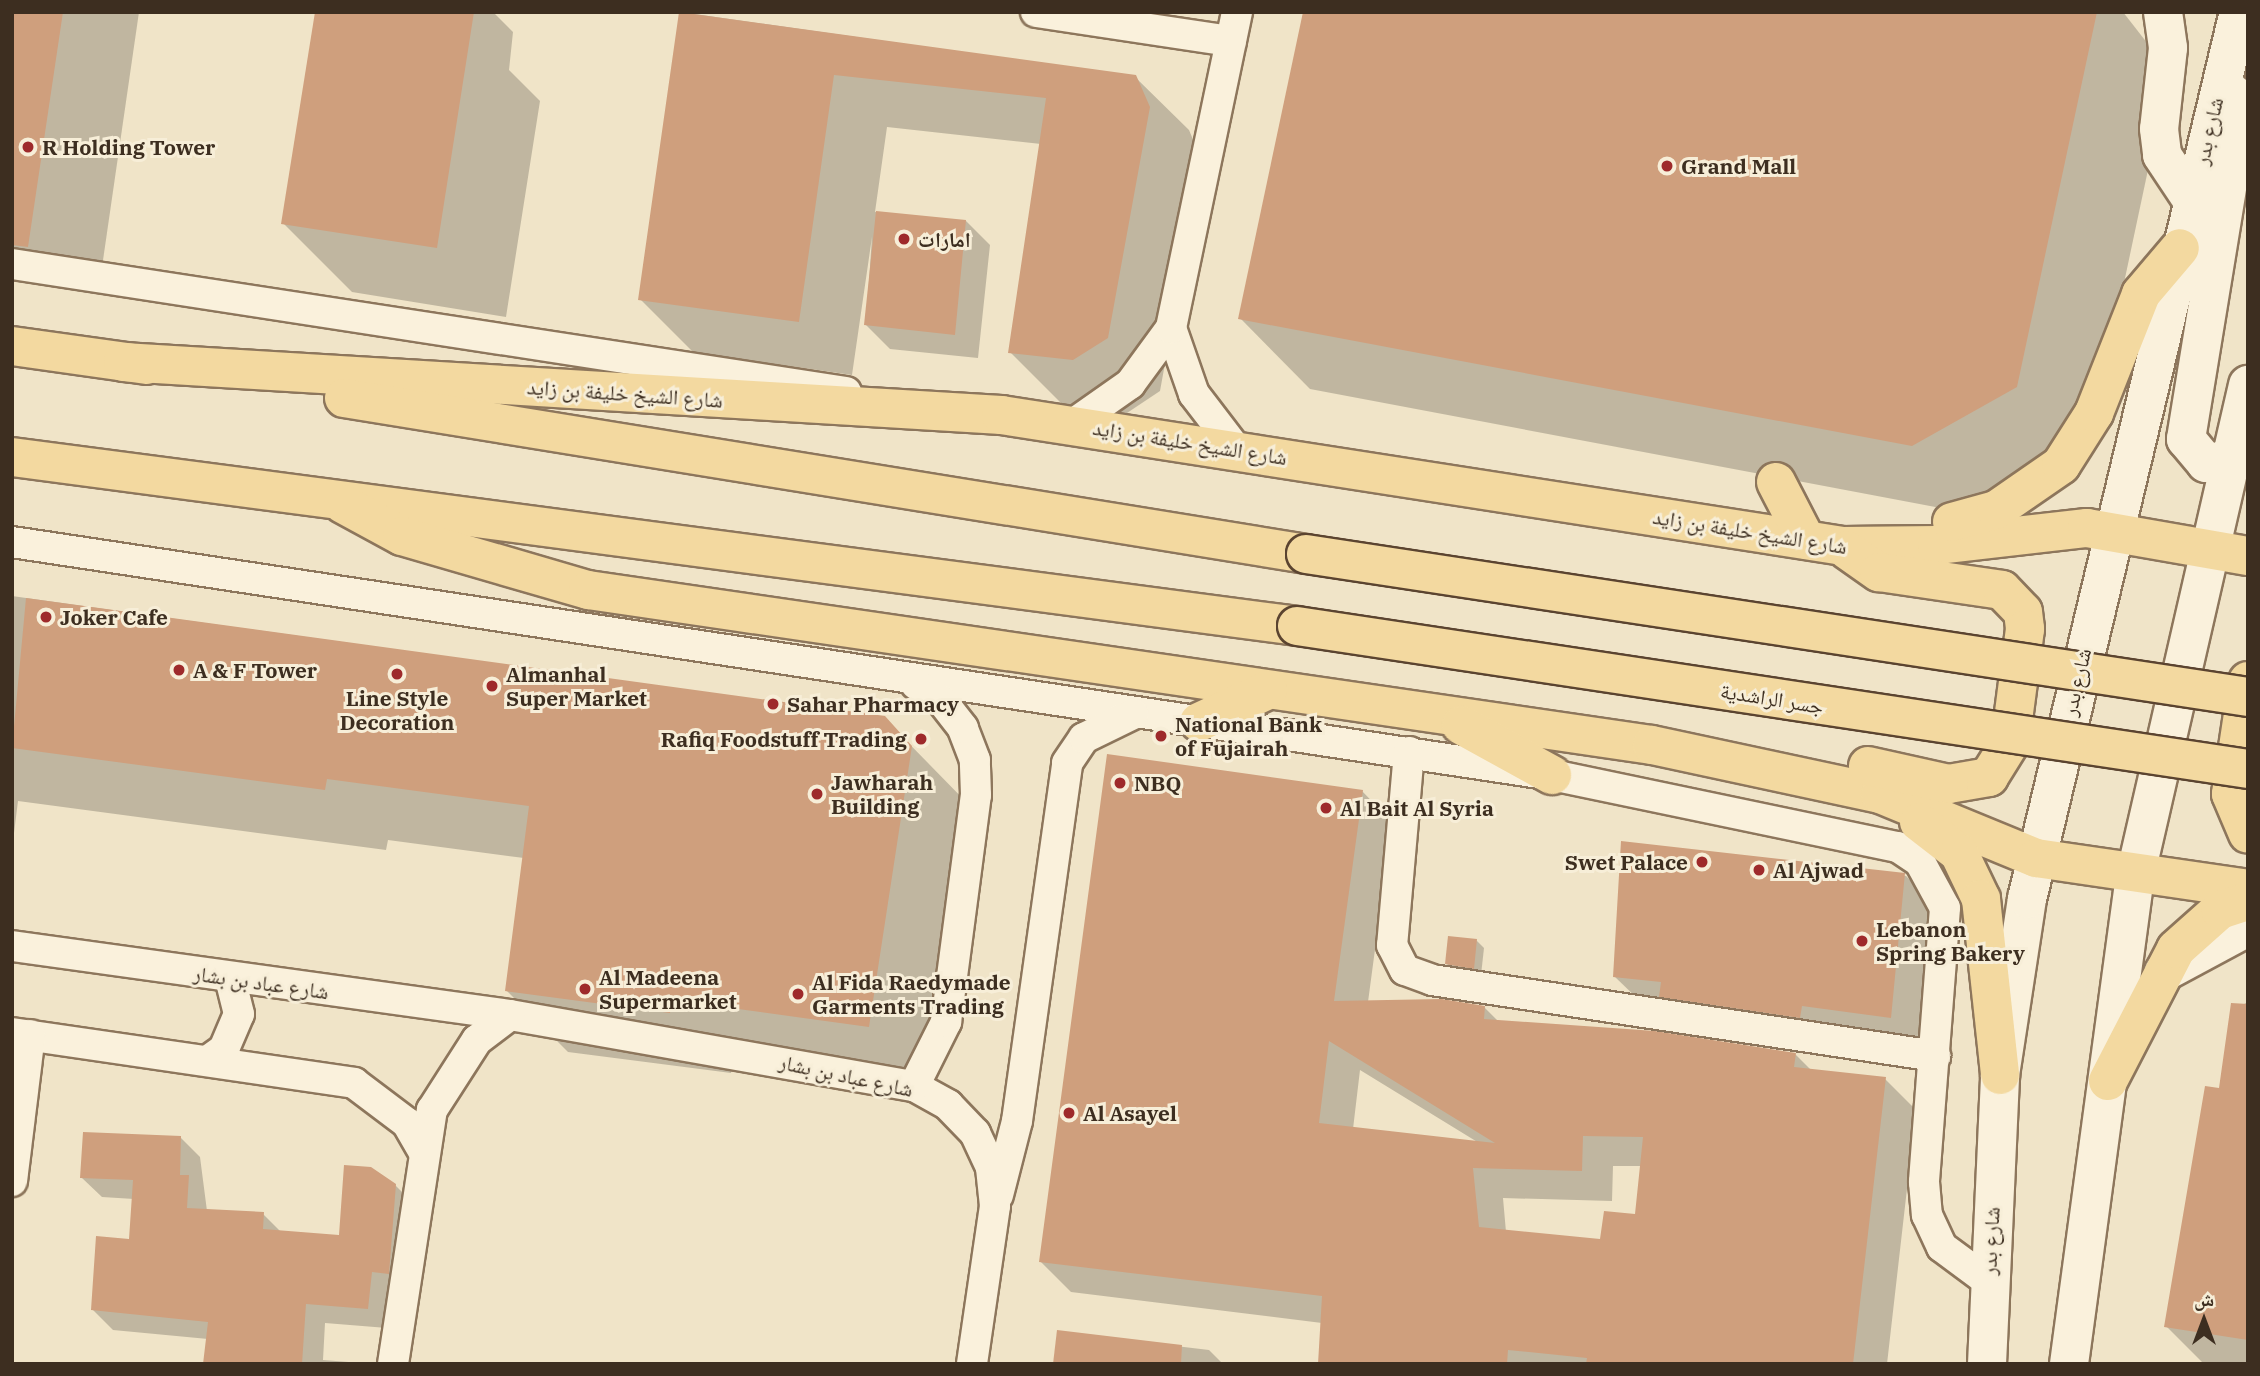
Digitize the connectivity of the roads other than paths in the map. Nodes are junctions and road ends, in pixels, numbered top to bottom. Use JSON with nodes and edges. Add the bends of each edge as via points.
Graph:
{"nodes":[{"id":1,"x":1036,"y":12,"type":"edge"},
{"id":2,"x":2163,"y":12,"type":"edge"},
{"id":3,"x":2239,"y":12,"type":"edge"},
{"id":4,"x":1234,"y":26,"type":"edge"},
{"id":5,"x":2226,"y":57,"type":"junction"},
{"id":6,"x":2192,"y":200,"type":"junction"},
{"id":7,"x":2180,"y":248,"type":"junction"},
{"id":8,"x":12,"y":264,"type":"edge"},
{"id":9,"x":1171,"y":328,"type":"junction"},
{"id":10,"x":12,"y":346,"type":"edge"},
{"id":11,"x":123,"y":362,"type":"junction"},
{"id":12,"x":2248,"y":385,"type":"edge"},
{"id":13,"x":896,"y":407,"type":"junction"},
{"id":14,"x":1073,"y":424,"type":"junction"},
{"id":15,"x":1237,"y":450,"type":"junction"},
{"id":16,"x":2232,"y":452,"type":"junction"},
{"id":17,"x":12,"y":457,"type":"edge"},
{"id":18,"x":1776,"y":482,"type":"dead end"},
{"id":19,"x":344,"y":504,"type":"junction"},
{"id":20,"x":2111,"y":530,"type":"junction"},
{"id":21,"x":12,"y":542,"type":"edge"},
{"id":22,"x":1834,"y":544,"type":"junction"},
{"id":23,"x":2211,"y":548,"type":"junction"},
{"id":24,"x":2248,"y":556,"type":"edge"},
{"id":25,"x":913,"y":681,"type":"junction"},
{"id":26,"x":2248,"y":681,"type":"edge"},
{"id":27,"x":1268,"y":690,"type":"junction"},
{"id":28,"x":2248,"y":697,"type":"edge"},
{"id":29,"x":1138,"y":713,"type":"junction"},
{"id":30,"x":1441,"y":714,"type":"junction"},
{"id":31,"x":1199,"y":722,"type":"junction"},
{"id":32,"x":1652,"y":744,"type":"junction"},
{"id":33,"x":1409,"y":752,"type":"junction"},
{"id":34,"x":1708,"y":755,"type":"junction"},
{"id":35,"x":2248,"y":769,"type":"edge"},
{"id":36,"x":1552,"y":775,"type":"junction"},
{"id":37,"x":2248,"y":834,"type":"edge"},
{"id":38,"x":2036,"y":858,"type":"junction"},
{"id":39,"x":2135,"y":877,"type":"junction"},
{"id":40,"x":2248,"y":889,"type":"edge"},
{"id":41,"x":2248,"y":901,"type":"edge"},
{"id":42,"x":2248,"y":927,"type":"edge"},
{"id":43,"x":12,"y":946,"type":"edge"},
{"id":44,"x":2156,"y":977,"type":"junction"},
{"id":45,"x":230,"y":978,"type":"junction"},
{"id":46,"x":510,"y":1015,"type":"junction"},
{"id":47,"x":21,"y":1034,"type":"edge"},
{"id":48,"x":1935,"y":1056,"type":"junction"},
{"id":49,"x":209,"y":1060,"type":"junction"},
{"id":50,"x":2000,"y":1075,"type":"junction"},
{"id":51,"x":2108,"y":1081,"type":"junction"},
{"id":52,"x":914,"y":1086,"type":"junction"},
{"id":53,"x":424,"y":1152,"type":"junction"},
{"id":54,"x":12,"y":1181,"type":"edge"},
{"id":55,"x":995,"y":1206,"type":"junction"},
{"id":56,"x":1988,"y":1281,"type":"junction"},
{"id":57,"x":393,"y":1364,"type":"edge"},
{"id":58,"x":972,"y":1364,"type":"edge"},
{"id":59,"x":1987,"y":1364,"type":"edge"},
{"id":60,"x":2069,"y":1364,"type":"edge"}],
"edges":[{"from":1,"to":4,"type":"street"},
{"from":2,"to":6,"type":"main road","via":[[2168,48],[2158,129],[2162,155],[2172,179]]},
{"from":3,"to":5,"type":"main road","name":"شارع بدر"},
{"from":4,"to":9,"type":"street"},
{"from":5,"to":6,"type":"main road","name":"شارع بدر"},
{"from":5,"to":16,"type":"main road","via":[[2232,158],[2186,439],[2206,463],[2227,460]]},
{"from":6,"to":7,"type":"main road","name":"شارع بدر"},
{"from":7,"to":20,"type":"main road","name":"شارع بدر"},
{"from":7,"to":22,"type":"main road","via":[[2141,294],[2094,413],[2061,464],[1996,510]]},
{"from":8,"to":13,"type":"street","via":[[782,380]]},
{"from":9,"to":14,"type":"street","via":[[1130,384]]},
{"from":9,"to":15,"type":"street","via":[[1194,394]]},
{"from":10,"to":11,"type":"main road","name":"شارع الشيخ خليفة بن زايد"},
{"from":11,"to":13,"type":"main road","name":"شارع الشيخ خليفة بن زايد"},
{"from":11,"to":28,"type":"main road","name":"شارع الشيخ خليفة بن زايد","bridge":true,"via":[[1306,554]]},
{"from":12,"to":16,"type":"main road"},
{"from":13,"to":14,"type":"main road","name":"شارع الشيخ خليفة بن زايد"},
{"from":14,"to":15,"type":"main road","name":"شارع الشيخ خليفة بن زايد"},
{"from":15,"to":22,"type":"main road","name":"شارع الشيخ خليفة بن زايد"},
{"from":16,"to":23,"type":"main road"},
{"from":17,"to":19,"type":"main road"},
{"from":18,"to":22,"type":"main road"},
{"from":19,"to":27,"type":"main road","via":[[402,536],[588,590]]},
{"from":19,"to":35,"type":"main road","name":"جسر الراشدية","bridge":true,"via":[[1297,626]]},
{"from":20,"to":22,"type":"main road","name":"شارع الشيخ خليفة بن زايد","via":[[2042,529],[1937,545]]},
{"from":20,"to":23,"type":"main road","name":"شارع الشيخ خليفة بن زايد"},
{"from":20,"to":38,"type":"main road","name":"شارع بدر"},
{"from":21,"to":25,"type":"street"},
{"from":22,"to":32,"type":"main road","via":[[1879,572],[2002,590],[2015,599],[2025,629],[2003,763],[1989,777],[1949,784],[1759,742],[1711,738]]},
{"from":23,"to":24,"type":"main road","name":"شارع الشيخ خليفة بن زايد"},
{"from":23,"to":39,"type":"main road"},
{"from":25,"to":29,"type":"street"},
{"from":25,"to":52,"type":"street","via":[[942,701],[963,728],[975,760],[976,795],[946,1022]]},
{"from":26,"to":37,"type":"main road","via":[[2231,794]]},
{"from":27,"to":30,"type":"main road"},
{"from":27,"to":31,"type":"main road"},
{"from":29,"to":31,"type":"street"},
{"from":29,"to":55,"type":"street","via":[[1092,732],[1067,763],[1017,1121]]},
{"from":30,"to":32,"type":"main road"},
{"from":30,"to":36,"type":"main road"},
{"from":31,"to":33,"type":"street"},
{"from":32,"to":34,"type":"main road"},
{"from":33,"to":36,"type":"street"},
{"from":33,"to":48,"type":"street","via":[[1392,945],[1405,970],[1425,978]]},
{"from":34,"to":38,"type":"main road","via":[[1880,794]]},
{"from":34,"to":50,"type":"main road","via":[[1756,780],[1918,822],[1959,853],[1986,920]]},
{"from":36,"to":48,"type":"street","via":[[1872,839],[1920,862],[1945,908]]},
{"from":38,"to":39,"type":"main road"},
{"from":38,"to":50,"type":"main road","name":"شارع بدر"},
{"from":39,"to":40,"type":"main road"},
{"from":39,"to":51,"type":"main road"},
{"from":41,"to":44,"type":"main road","via":[[2197,926]]},
{"from":42,"to":44,"type":"main road"},
{"from":43,"to":45,"type":"street","name":"شارع عباد بن بشار"},
{"from":44,"to":51,"type":"main road"},
{"from":45,"to":46,"type":"street","name":"شارع عباد بن بشار"},
{"from":45,"to":49,"type":"street","via":[[239,1014],[224,1049]]},
{"from":46,"to":52,"type":"street","name":"شارع عباد بن بشار"},
{"from":46,"to":53,"type":"street","via":[[477,1040],[450,1073],[432,1111]]},
{"from":47,"to":49,"type":"street"},
{"from":47,"to":54,"type":"street"},
{"from":48,"to":56,"type":"street","via":[[1927,1214],[1942,1247]]},
{"from":49,"to":53,"type":"street","via":[[354,1083],[407,1123]]},
{"from":50,"to":56,"type":"main road","name":"شارع بدر"},
{"from":51,"to":60,"type":"main road"},
{"from":52,"to":55,"type":"street","name":"شارع عباد بن بشار","via":[[948,1105],[975,1133],[991,1168]]},
{"from":53,"to":57,"type":"street"},
{"from":55,"to":58,"type":"street","name":"شارع عباد بن بشار"},
{"from":56,"to":59,"type":"main road","name":"شارع بدر"}]}
